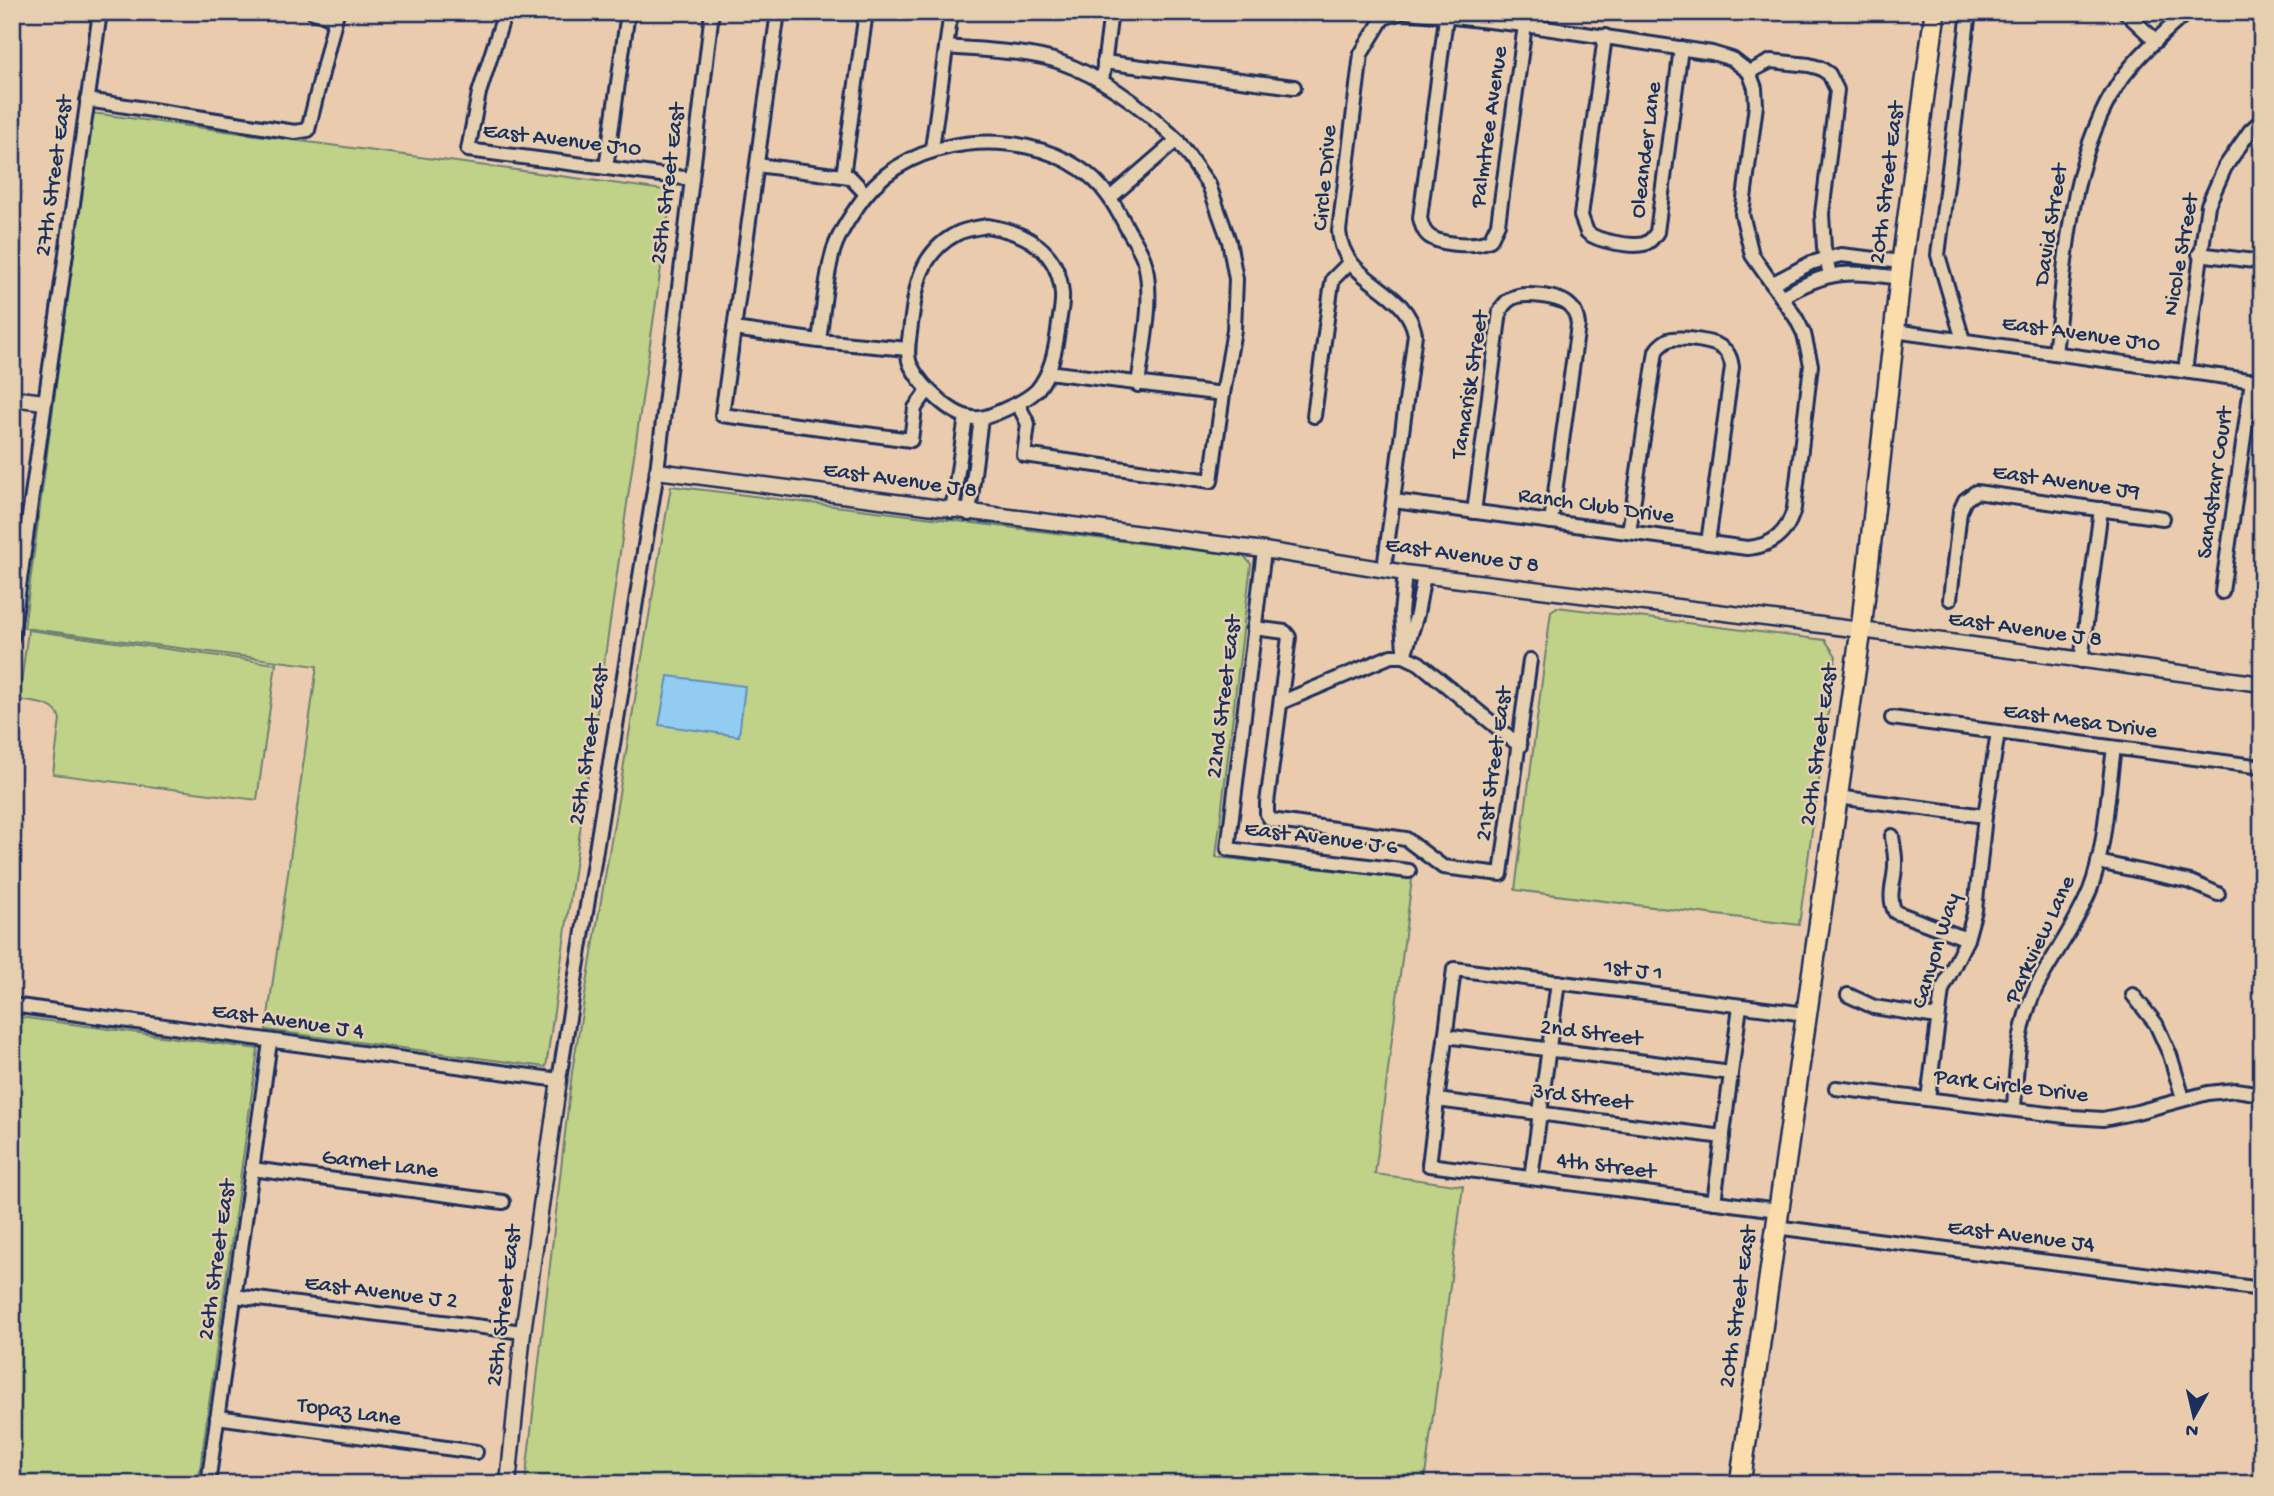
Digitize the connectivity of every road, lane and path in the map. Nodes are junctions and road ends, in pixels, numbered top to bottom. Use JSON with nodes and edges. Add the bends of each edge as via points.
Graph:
{"nodes":[{"id":1,"x":100,"y":12,"type":"edge"},
{"id":2,"x":313,"y":12,"type":"edge"},
{"id":3,"x":505,"y":12,"type":"edge"},
{"id":4,"x":628,"y":12,"type":"edge"},
{"id":5,"x":712,"y":12,"type":"edge"},
{"id":6,"x":778,"y":12,"type":"edge"},
{"id":7,"x":866,"y":12,"type":"edge"},
{"id":8,"x":951,"y":12,"type":"edge"},
{"id":9,"x":1111,"y":12,"type":"edge"},
{"id":10,"x":1401,"y":12,"type":"edge"},
{"id":11,"x":1408,"y":12,"type":"edge"},
{"id":12,"x":1935,"y":12,"type":"edge"},
{"id":13,"x":1969,"y":12,"type":"edge"},
{"id":14,"x":2125,"y":12,"type":"edge"},
{"id":15,"x":2187,"y":12,"type":"edge"},
{"id":16,"x":336,"y":15,"type":"edge"},
{"id":17,"x":1446,"y":18,"type":"junction"},
{"id":18,"x":1525,"y":25,"type":"junction"},
{"id":19,"x":1605,"y":36,"type":"junction"},
{"id":20,"x":2156,"y":41,"type":"junction"},
{"id":21,"x":946,"y":47,"type":"junction"},
{"id":22,"x":1681,"y":48,"type":"junction"},
{"id":23,"x":1104,"y":62,"type":"junction"},
{"id":24,"x":1749,"y":72,"type":"junction"},
{"id":25,"x":1102,"y":81,"type":"junction"},
{"id":26,"x":1294,"y":87,"type":"dead end"},
{"id":27,"x":87,"y":100,"type":"junction"},
{"id":28,"x":2262,"y":120,"type":"edge"},
{"id":29,"x":1177,"y":140,"type":"junction"},
{"id":30,"x":932,"y":149,"type":"junction"},
{"id":31,"x":757,"y":165,"type":"junction"},
{"id":32,"x":606,"y":168,"type":"junction"},
{"id":33,"x":844,"y":176,"type":"junction"},
{"id":34,"x":692,"y":179,"type":"junction"},
{"id":35,"x":866,"y":194,"type":"junction"},
{"id":36,"x":1111,"y":197,"type":"junction"},
{"id":37,"x":2199,"y":254,"type":"junction"},
{"id":38,"x":1826,"y":259,"type":"junction"},
{"id":39,"x":2262,"y":262,"type":"edge"},
{"id":40,"x":1349,"y":263,"type":"junction"},
{"id":41,"x":1901,"y":270,"type":"junction"},
{"id":42,"x":1830,"y":275,"type":"junction"},
{"id":43,"x":1773,"y":284,"type":"junction"},
{"id":44,"x":1783,"y":296,"type":"junction"},
{"id":45,"x":734,"y":329,"type":"junction"},
{"id":46,"x":1894,"y":331,"type":"junction"},
{"id":47,"x":1964,"y":340,"type":"junction"},
{"id":48,"x":819,"y":341,"type":"junction"},
{"id":49,"x":908,"y":349,"type":"junction"},
{"id":50,"x":2055,"y":353,"type":"junction"},
{"id":51,"x":2185,"y":371,"type":"junction"},
{"id":52,"x":1048,"y":372,"type":"junction"},
{"id":53,"x":2257,"y":381,"type":"edge"},
{"id":54,"x":1138,"y":385,"type":"junction"},
{"id":55,"x":928,"y":390,"type":"junction"},
{"id":56,"x":1223,"y":394,"type":"junction"},
{"id":57,"x":12,"y":398,"type":"edge"},
{"id":58,"x":44,"y":402,"type":"junction"},
{"id":59,"x":1018,"y":404,"type":"junction"},
{"id":60,"x":1314,"y":416,"type":"dead end"},
{"id":61,"x":966,"y":417,"type":"junction"},
{"id":62,"x":981,"y":418,"type":"junction"},
{"id":63,"x":657,"y":471,"type":"junction"},
{"id":64,"x":1394,"y":501,"type":"junction"},
{"id":65,"x":2101,"y":509,"type":"junction"},
{"id":66,"x":952,"y":511,"type":"junction"},
{"id":67,"x":1474,"y":512,"type":"junction"},
{"id":68,"x":969,"y":513,"type":"junction"},
{"id":69,"x":2163,"y":518,"type":"dead end"},
{"id":70,"x":1551,"y":522,"type":"junction"},
{"id":71,"x":1629,"y":532,"type":"junction"},
{"id":72,"x":1708,"y":543,"type":"junction"},
{"id":73,"x":1264,"y":550,"type":"junction"},
{"id":74,"x":1384,"y":569,"type":"junction"},
{"id":75,"x":1405,"y":573,"type":"junction"},
{"id":76,"x":1424,"y":575,"type":"junction"},
{"id":77,"x":2222,"y":593,"type":"dead end"},
{"id":78,"x":1950,"y":599,"type":"dead end"},
{"id":79,"x":1254,"y":628,"type":"junction"},
{"id":80,"x":1861,"y":630,"type":"junction"},
{"id":81,"x":12,"y":637,"type":"edge"},
{"id":82,"x":1404,"y":656,"type":"junction"},
{"id":83,"x":1530,"y":660,"type":"dead end"},
{"id":84,"x":2081,"y":661,"type":"junction"},
{"id":85,"x":2262,"y":684,"type":"edge"},
{"id":86,"x":1282,"y":702,"type":"junction"},
{"id":87,"x":1892,"y":718,"type":"dead end"},
{"id":88,"x":1998,"y":732,"type":"junction"},
{"id":89,"x":1520,"y":746,"type":"junction"},
{"id":90,"x":2114,"y":748,"type":"junction"},
{"id":91,"x":2262,"y":767,"type":"edge"},
{"id":92,"x":1837,"y":797,"type":"junction"},
{"id":93,"x":1985,"y":816,"type":"junction"},
{"id":94,"x":1892,"y":836,"type":"dead end"},
{"id":95,"x":1228,"y":849,"type":"joint"},
{"id":96,"x":2098,"y":862,"type":"junction"},
{"id":97,"x":1409,"y":871,"type":"dead end"},
{"id":98,"x":2218,"y":894,"type":"dead end"},
{"id":99,"x":1966,"y":939,"type":"junction"},
{"id":100,"x":1558,"y":982,"type":"junction"},
{"id":101,"x":1848,"y":995,"type":"dead end"},
{"id":102,"x":2133,"y":995,"type":"dead end"},
{"id":103,"x":12,"y":1005,"type":"edge"},
{"id":104,"x":1740,"y":1006,"type":"junction"},
{"id":105,"x":1806,"y":1014,"type":"junction"},
{"id":106,"x":1937,"y":1017,"type":"junction"},
{"id":107,"x":1445,"y":1036,"type":"junction"},
{"id":108,"x":271,"y":1042,"type":"junction"},
{"id":109,"x":1549,"y":1050,"type":"junction"},
{"id":110,"x":1731,"y":1073,"type":"junction"},
{"id":111,"x":559,"y":1080,"type":"junction"},
{"id":112,"x":1836,"y":1088,"type":"dead end"},
{"id":113,"x":2262,"y":1094,"type":"edge"},
{"id":114,"x":1928,"y":1098,"type":"junction"},
{"id":115,"x":2183,"y":1098,"type":"junction"},
{"id":116,"x":1437,"y":1100,"type":"junction"},
{"id":117,"x":2014,"y":1109,"type":"junction"},
{"id":118,"x":1539,"y":1113,"type":"junction"},
{"id":119,"x":1723,"y":1137,"type":"junction"},
{"id":120,"x":252,"y":1170,"type":"junction"},
{"id":121,"x":1531,"y":1178,"type":"junction"},
{"id":122,"x":503,"y":1202,"type":"dead end"},
{"id":123,"x":1714,"y":1202,"type":"junction"},
{"id":124,"x":1776,"y":1219,"type":"junction"},
{"id":125,"x":2262,"y":1289,"type":"edge"},
{"id":126,"x":234,"y":1296,"type":"junction"},
{"id":127,"x":523,"y":1332,"type":"junction"},
{"id":128,"x":217,"y":1417,"type":"junction"},
{"id":129,"x":476,"y":1452,"type":"dead end"},
{"id":130,"x":208,"y":1484,"type":"edge"},
{"id":131,"x":508,"y":1484,"type":"edge"},
{"id":132,"x":1740,"y":1484,"type":"edge"}],
"edges":[{"from":1,"to":27,"type":"street","name":"27th Street East"},
{"from":2,"to":16,"type":"street"},
{"from":3,"to":32,"type":"street","name":"East Avenue J10","via":[[479,93],[468,150]]},
{"from":4,"to":32,"type":"street"},
{"from":5,"to":34,"type":"street","name":"25th Street East"},
{"from":6,"to":31,"type":"street"},
{"from":7,"to":33,"type":"street"},
{"from":8,"to":21,"type":"street"},
{"from":9,"to":23,"type":"street"},
{"from":10,"to":40,"type":"street","name":"Circle Drive","via":[[1383,18],[1361,54],[1339,224]]},
{"from":11,"to":17,"type":"street"},
{"from":12,"to":41,"type":"main road","name":"20th Street East"},
{"from":13,"to":47,"type":"street","via":[[1938,255]]},
{"from":14,"to":20,"type":"street"},
{"from":15,"to":20,"type":"street","name":"David Street"},
{"from":16,"to":27,"type":"street","via":[[308,130],[295,132]]},
{"from":17,"to":18,"type":"street"},
{"from":17,"to":18,"type":"street","name":"Palmtree Avenue","via":[[1420,218],[1431,237],[1474,245],[1490,240],[1498,225]]},
{"from":18,"to":19,"type":"street"},
{"from":19,"to":22,"type":"street"},
{"from":19,"to":22,"type":"street","name":"Oleander Lane","via":[[1581,216],[1587,232],[1601,240],[1640,244],[1649,242],[1657,232]]},
{"from":20,"to":50,"type":"street","name":"David Street","via":[[2121,80],[2084,157]]},
{"from":21,"to":25,"type":"street","via":[[1058,61]]},
{"from":21,"to":30,"type":"street"},
{"from":22,"to":24,"type":"street","via":[[1732,60]]},
{"from":23,"to":25,"type":"street"},
{"from":23,"to":26,"type":"street"},
{"from":24,"to":38,"type":"street","via":[[1771,61],[1809,65],[1829,74],[1838,90],[1822,214]]},
{"from":24,"to":43,"type":"street","via":[[1756,105],[1742,214],[1752,255]]},
{"from":25,"to":29,"type":"street","via":[[1149,113]]},
{"from":27,"to":58,"type":"street","name":"27th Street East"},
{"from":28,"to":37,"type":"street","name":"Nicole Street","via":[[2225,167],[2208,205]]},
{"from":29,"to":36,"type":"street"},
{"from":29,"to":56,"type":"street","via":[[1209,185],[1229,241],[1236,279],[1234,330]]},
{"from":30,"to":35,"type":"street","via":[[897,168]]},
{"from":30,"to":36,"type":"street","via":[[993,141],[1045,151],[1080,168]]},
{"from":31,"to":33,"type":"street"},
{"from":31,"to":45,"type":"street"},
{"from":32,"to":34,"type":"street","name":"East Avenue J10"},
{"from":33,"to":35,"type":"street"},
{"from":34,"to":63,"type":"street","name":"25th Street East"},
{"from":35,"to":48,"type":"street","via":[[832,254]]},
{"from":36,"to":54,"type":"street","via":[[1145,261],[1149,302]]},
{"from":37,"to":39,"type":"street"},
{"from":37,"to":51,"type":"street","name":"Nicole Street"},
{"from":38,"to":41,"type":"street","via":[[1841,256]]},
{"from":38,"to":42,"type":"street"},
{"from":38,"to":43,"type":"street"},
{"from":40,"to":60,"type":"street","via":[[1331,289]]},
{"from":40,"to":64,"type":"street","name":"Circle Drive","via":[[1406,311],[1415,334]]},
{"from":41,"to":42,"type":"street"},
{"from":41,"to":46,"type":"main road","name":"20th Street East"},
{"from":42,"to":44,"type":"street"},
{"from":43,"to":44,"type":"street"},
{"from":44,"to":72,"type":"street","name":"Ranch Club Drive","via":[[1804,334],[1811,365],[1794,508],[1779,537],[1759,547]]},
{"from":45,"to":48,"type":"street"},
{"from":45,"to":55,"type":"street","via":[[722,415],[911,440],[915,408]]},
{"from":46,"to":47,"type":"street","name":"East Avenue J10"},
{"from":46,"to":80,"type":"main road","name":"20th Street East"},
{"from":47,"to":50,"type":"street","name":"East Avenue J10"},
{"from":48,"to":49,"type":"street"},
{"from":49,"to":52,"type":"street","via":[[917,280],[930,255],[957,233],[987,226],[1011,229],[1048,255],[1058,272],[1062,295]]},
{"from":49,"to":55,"type":"street","via":[[910,364]]},
{"from":50,"to":51,"type":"street","name":"East Avenue J10"},
{"from":51,"to":53,"type":"street","name":"East Avenue J10"},
{"from":52,"to":54,"type":"street"},
{"from":52,"to":59,"type":"street","via":[[1036,391]]},
{"from":53,"to":77,"type":"street","name":"Sandstarr Court"},
{"from":54,"to":56,"type":"street"},
{"from":55,"to":61,"type":"street"},
{"from":56,"to":59,"type":"street","via":[[1211,481],[1024,455],[1028,424]]},
{"from":57,"to":58,"type":"street"},
{"from":58,"to":81,"type":"street","name":"27th Street East"},
{"from":59,"to":62,"type":"street"},
{"from":61,"to":62,"type":"street"},
{"from":61,"to":66,"type":"street"},
{"from":62,"to":68,"type":"street"},
{"from":63,"to":66,"type":"street","name":"East Avenue J 8"},
{"from":63,"to":111,"type":"street","name":"25th Street East"},
{"from":64,"to":67,"type":"street","name":"Ranch Club Drive"},
{"from":64,"to":74,"type":"street","name":"Circle Drive"},
{"from":65,"to":69,"type":"street","name":"East Avenue J9"},
{"from":65,"to":78,"type":"street","name":"East Avenue J9","via":[[1976,492],[1959,511]]},
{"from":65,"to":84,"type":"street"},
{"from":66,"to":68,"type":"street","name":"East Avenue J 8"},
{"from":67,"to":70,"type":"street","name":"Ranch Club Drive"},
{"from":67,"to":70,"type":"street","name":"Tamarisk Street","via":[[1500,311],[1516,296],[1558,298],[1569,304],[1578,325]]},
{"from":68,"to":73,"type":"street","name":"East Avenue J 8"},
{"from":70,"to":71,"type":"street","name":"Ranch Club Drive"},
{"from":71,"to":72,"type":"street","name":"Ranch Club Drive"},
{"from":71,"to":72,"type":"street","via":[[1654,356],[1668,340],[1700,341],[1725,349],[1732,367]]},
{"from":73,"to":74,"type":"street","name":"East Avenue J 8"},
{"from":73,"to":79,"type":"street","name":"22nd Street East"},
{"from":74,"to":75,"type":"street","name":"East Avenue J 8"},
{"from":75,"to":76,"type":"street","name":"East Avenue J 8"},
{"from":75,"to":82,"type":"street","via":[[1401,612]]},
{"from":76,"to":80,"type":"street","name":"East Avenue J 8"},
{"from":76,"to":82,"type":"street"},
{"from":79,"to":86,"type":"street","via":[[1285,632],[1289,637]]},
{"from":79,"to":95,"type":"street","name":"22nd Street East"},
{"from":80,"to":84,"type":"street","name":"East Avenue J 8"},
{"from":80,"to":92,"type":"main road","name":"20th Street East"},
{"from":82,"to":86,"type":"street","via":[[1391,656]]},
{"from":82,"to":89,"type":"street","via":[[1419,663]]},
{"from":83,"to":89,"type":"street","name":"21st Street East"},
{"from":84,"to":85,"type":"street","name":"East Avenue J 8"},
{"from":86,"to":89,"type":"street","name":"21st Street East","via":[[1267,803],[1271,820],[1406,839],[1443,867],[1501,874]]},
{"from":87,"to":88,"type":"street","name":"East Mesa Drive"},
{"from":88,"to":90,"type":"street","name":"East Mesa Drive"},
{"from":88,"to":93,"type":"street","name":"Canyon Way"},
{"from":90,"to":91,"type":"street","name":"East Mesa Drive"},
{"from":90,"to":96,"type":"street","name":"Parkview Lane"},
{"from":92,"to":93,"type":"street"},
{"from":92,"to":105,"type":"main road","name":"20th Street East"},
{"from":93,"to":99,"type":"street","name":"Canyon Way","via":[[1975,910]]},
{"from":94,"to":99,"type":"street","via":[[1895,912]]},
{"from":95,"to":97,"type":"street","name":"East Avenue J 6"},
{"from":96,"to":98,"type":"street","via":[[2192,882]]},
{"from":96,"to":117,"type":"street","name":"Parkview Lane","via":[[2090,890],[2035,991],[2017,1057]]},
{"from":99,"to":106,"type":"street","name":"Canyon Way","via":[[1942,990]]},
{"from":100,"to":104,"type":"street","name":"1st J 1"},
{"from":100,"to":107,"type":"street","name":"1st J 1","via":[[1454,969]]},
{"from":100,"to":109,"type":"street"},
{"from":101,"to":106,"type":"street","via":[[1874,1007]]},
{"from":102,"to":115,"type":"street","via":[[2156,1024]]},
{"from":103,"to":108,"type":"street","name":"East Avenue J 4"},
{"from":104,"to":105,"type":"street","name":"1st J 1"},
{"from":104,"to":110,"type":"street"},
{"from":105,"to":124,"type":"main road","name":"20th Street East"},
{"from":106,"to":114,"type":"street","name":"Canyon Way"},
{"from":107,"to":109,"type":"street","name":"2nd Street"},
{"from":107,"to":116,"type":"street"},
{"from":108,"to":111,"type":"street","name":"East Avenue J 4"},
{"from":108,"to":120,"type":"street","name":"26th Street East"},
{"from":109,"to":110,"type":"street","name":"2nd Street"},
{"from":109,"to":118,"type":"street"},
{"from":110,"to":119,"type":"street"},
{"from":111,"to":127,"type":"street","name":"25th Street East"},
{"from":112,"to":114,"type":"street","name":"Park Circle Drive"},
{"from":113,"to":115,"type":"street","name":"Park Circle Drive","via":[[2236,1090]]},
{"from":114,"to":117,"type":"street","name":"Park Circle Drive"},
{"from":115,"to":117,"type":"street","name":"Park Circle Drive","via":[[2103,1118]]},
{"from":116,"to":118,"type":"street","name":"3rd Street"},
{"from":116,"to":121,"type":"street","name":"4th Street","via":[[1429,1165]]},
{"from":118,"to":119,"type":"street","name":"3rd Street"},
{"from":118,"to":121,"type":"street"},
{"from":119,"to":123,"type":"street"},
{"from":120,"to":122,"type":"street","name":"Garnet Lane"},
{"from":120,"to":126,"type":"street","name":"26th Street East"},
{"from":121,"to":123,"type":"street","name":"4th Street"},
{"from":123,"to":124,"type":"street","name":"4th Street"},
{"from":124,"to":125,"type":"street","name":"East Avenue J4"},
{"from":124,"to":132,"type":"main road","name":"20th Street East"},
{"from":126,"to":127,"type":"street","name":"East Avenue J 2"},
{"from":126,"to":128,"type":"street","name":"26th Street East"},
{"from":127,"to":131,"type":"street","name":"25th Street East"},
{"from":128,"to":129,"type":"street","name":"Topaz Lane"},
{"from":128,"to":130,"type":"street","name":"26th Street East"}]}
